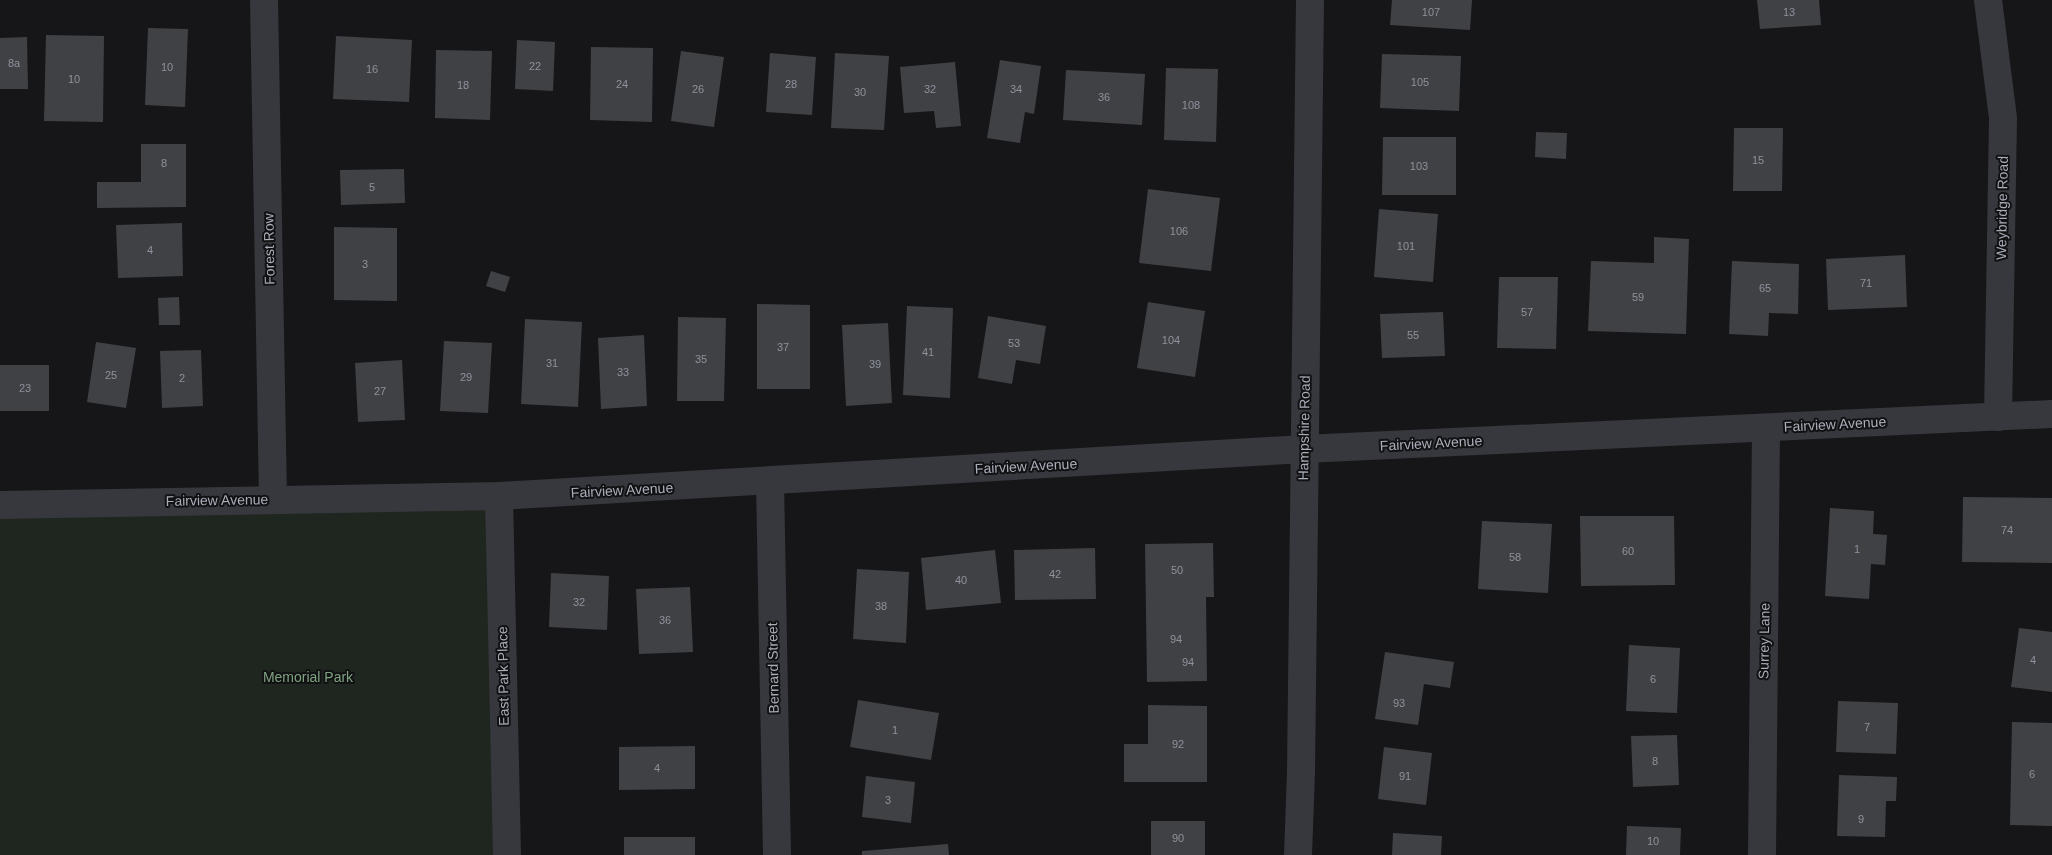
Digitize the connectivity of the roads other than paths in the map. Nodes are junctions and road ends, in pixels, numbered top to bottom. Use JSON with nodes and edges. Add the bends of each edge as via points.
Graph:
{"nodes":[{"id":1,"x":264,"y":0,"type":"edge"},
{"id":2,"x":1310,"y":0,"type":"edge"},
{"id":3,"x":1988,"y":0,"type":"edge"},
{"id":4,"x":2052,"y":414,"type":"edge"},
{"id":5,"x":1998,"y":417,"type":"junction"},
{"id":6,"x":1766,"y":428,"type":"junction"},
{"id":7,"x":1304,"y":449,"type":"junction"},
{"id":8,"x":770,"y":482,"type":"junction"},
{"id":9,"x":499,"y":496,"type":"junction"},
{"id":10,"x":273,"y":499,"type":"junction"},
{"id":11,"x":0,"y":505,"type":"edge"},
{"id":12,"x":507,"y":855,"type":"edge"},
{"id":13,"x":777,"y":855,"type":"edge"},
{"id":14,"x":1298,"y":855,"type":"edge"},
{"id":15,"x":1762,"y":855,"type":"edge"}],
"edges":[{"from":1,"to":10,"type":"street","name":"Forest Row"},
{"from":2,"to":7,"type":"street","name":"Hampshire Road"},
{"from":3,"to":5,"type":"street","name":"Weybridge Road","via":[[2003,118]]},
{"from":4,"to":5,"type":"street","name":"Fairview Avenue"},
{"from":5,"to":6,"type":"street","name":"Fairview Avenue"},
{"from":6,"to":7,"type":"street","name":"Fairview Avenue"},
{"from":6,"to":15,"type":"street","name":"Surrey Lane"},
{"from":7,"to":8,"type":"street","name":"Fairview Avenue"},
{"from":7,"to":14,"type":"street","name":"Hampshire Road"},
{"from":8,"to":9,"type":"street","name":"Fairview Avenue"},
{"from":8,"to":13,"type":"street","name":"Bernard Street"},
{"from":9,"to":10,"type":"street","name":"Fairview Avenue"},
{"from":9,"to":12,"type":"street","name":"East Park Place"},
{"from":10,"to":11,"type":"street","name":"Fairview Avenue"}]}
